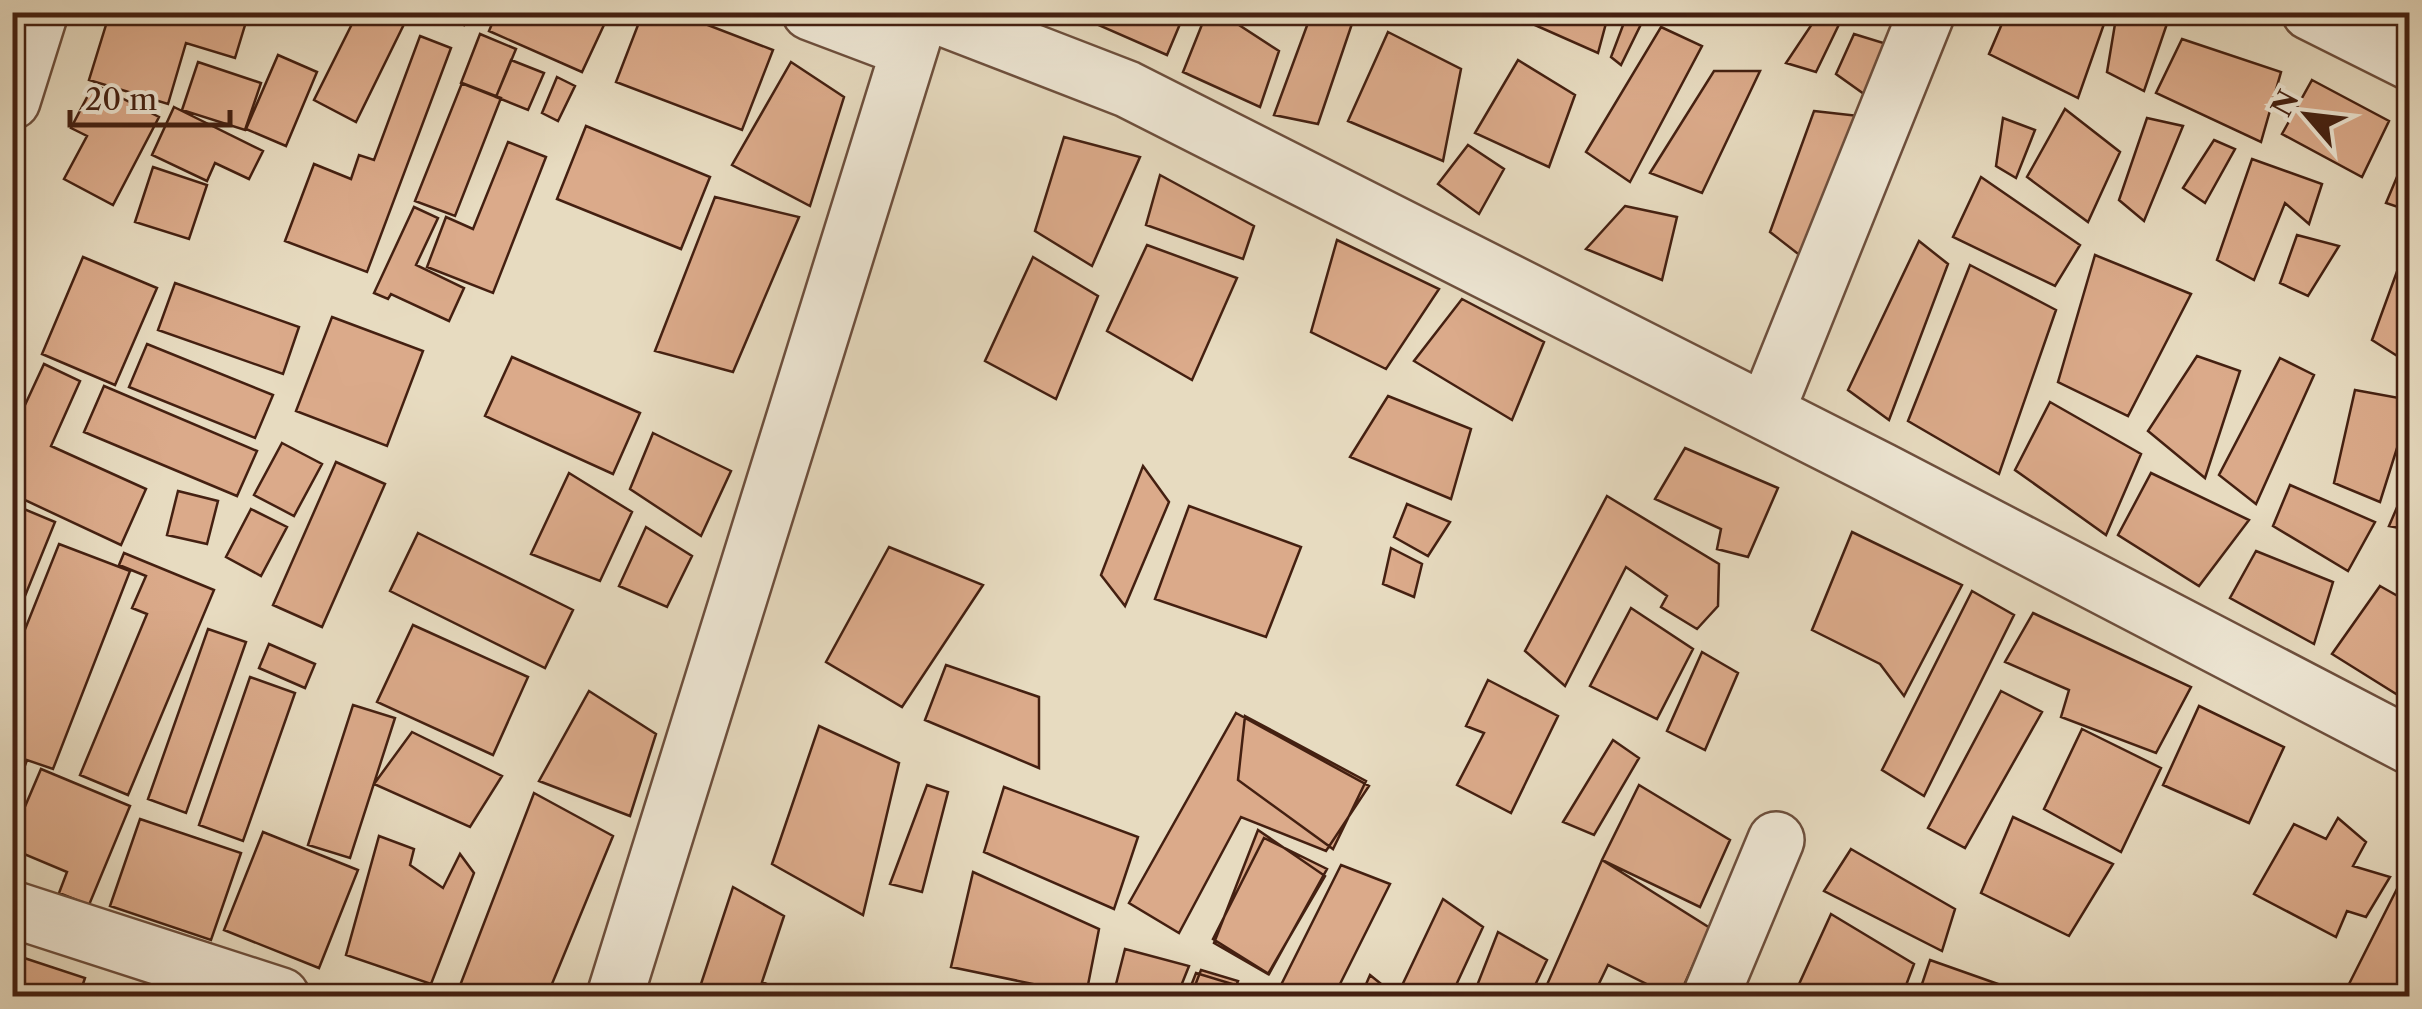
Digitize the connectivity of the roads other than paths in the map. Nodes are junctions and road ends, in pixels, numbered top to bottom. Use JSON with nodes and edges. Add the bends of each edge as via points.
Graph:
{"nodes":[{"id":1,"x":40,"y":12,"type":"edge"},
{"id":2,"x":810,"y":12,"type":"edge"},
{"id":3,"x":1927,"y":12,"type":"edge"},
{"id":4,"x":2310,"y":12,"type":"edge"},
{"id":5,"x":919,"y":24,"type":"edge"},
{"id":6,"x":2410,"y":62,"type":"edge"},
{"id":7,"x":12,"y":101,"type":"edge"},
{"id":8,"x":1766,"y":412,"type":"junction"},
{"id":9,"x":2410,"y":746,"type":"edge"},
{"id":10,"x":1776,"y":840,"type":"dead end"},
{"id":11,"x":12,"y":909,"type":"edge"},
{"id":12,"x":281,"y":996,"type":"edge"},
{"id":13,"x":615,"y":996,"type":"edge"},
{"id":14,"x":1711,"y":996,"type":"edge"}],
"edges":[{"from":1,"to":7,"type":"street"},
{"from":2,"to":5,"type":"street"},
{"from":3,"to":8,"type":"street"},
{"from":4,"to":6,"type":"street"},
{"from":5,"to":8,"type":"street","via":[[1127,89]]},
{"from":5,"to":13,"type":"street"},
{"from":8,"to":9,"type":"street"},
{"from":10,"to":14,"type":"street"},
{"from":11,"to":12,"type":"street"}]}
